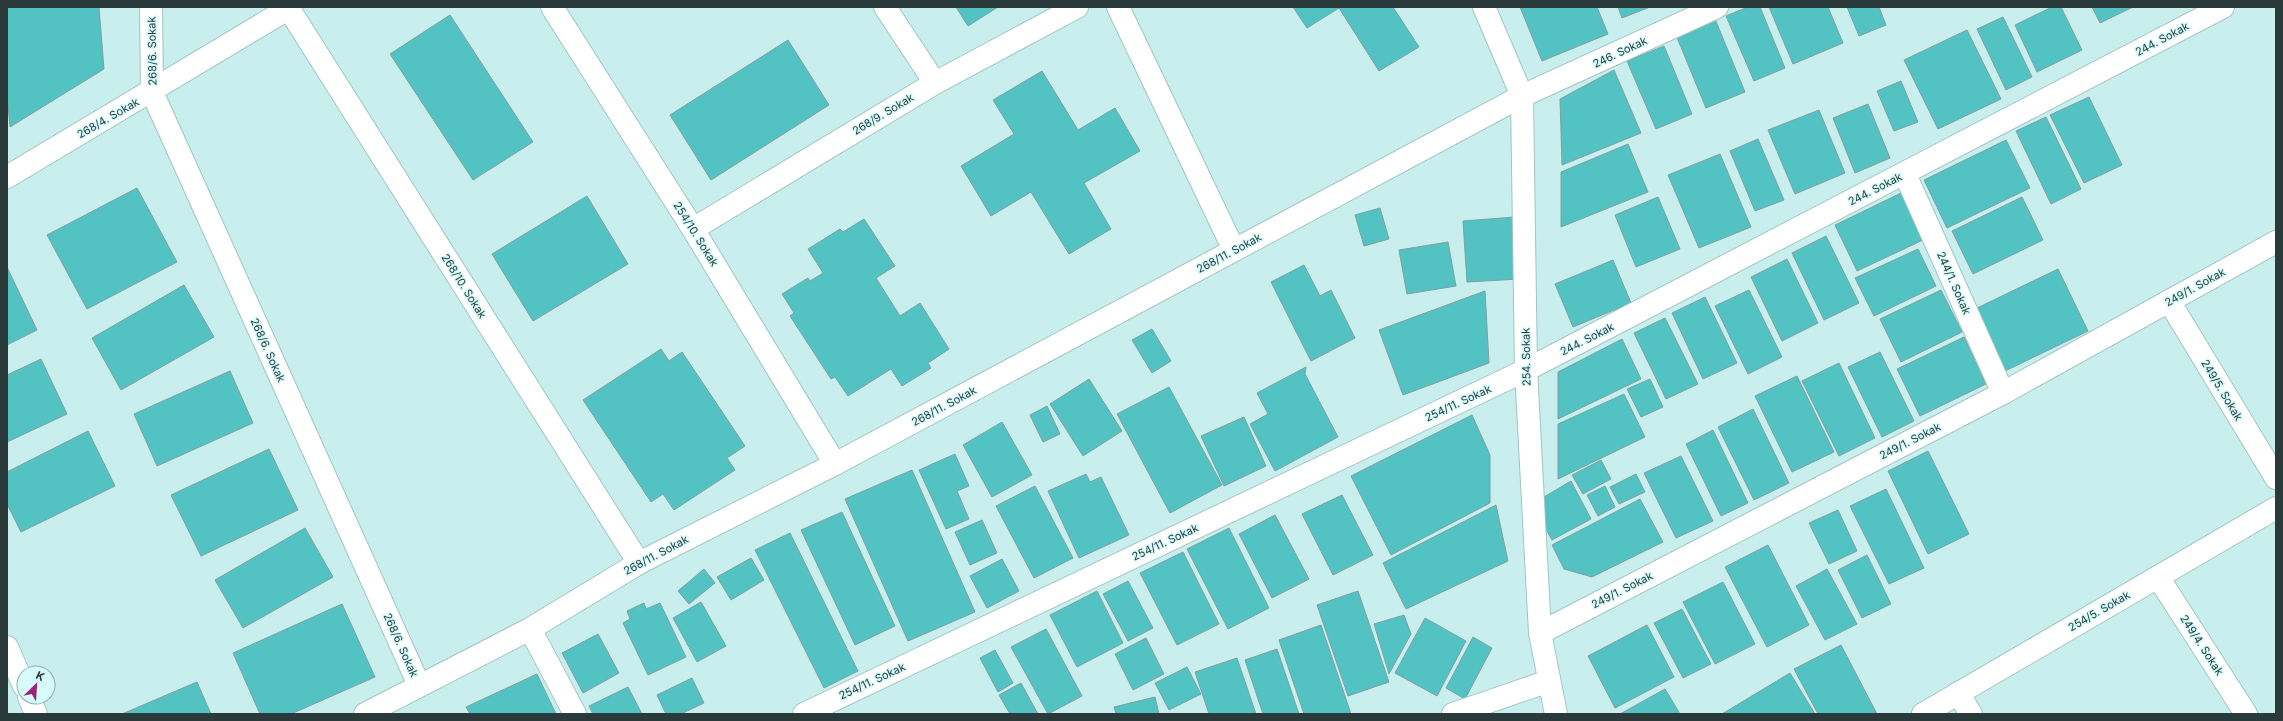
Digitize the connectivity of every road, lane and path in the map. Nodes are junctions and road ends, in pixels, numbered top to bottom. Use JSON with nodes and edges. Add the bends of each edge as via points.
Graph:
{"nodes":[{"id":1,"x":151,"y":7,"type":"edge"},
{"id":2,"x":552,"y":7,"type":"edge"},
{"id":3,"x":885,"y":7,"type":"edge"},
{"id":4,"x":1077,"y":7,"type":"edge"},
{"id":5,"x":1118,"y":7,"type":"edge"},
{"id":6,"x":1484,"y":7,"type":"edge"},
{"id":7,"x":1717,"y":7,"type":"edge"},
{"id":8,"x":2223,"y":7,"type":"edge"},
{"id":9,"x":290,"y":8,"type":"edge"},
{"id":10,"x":935,"y":83,"type":"junction"},
{"id":11,"x":152,"y":92,"type":"junction"},
{"id":12,"x":1522,"y":96,"type":"junction"},
{"id":13,"x":1905,"y":174,"type":"junction"},
{"id":14,"x":7,"y":177,"type":"edge"},
{"id":15,"x":693,"y":229,"type":"junction"},
{"id":16,"x":2276,"y":242,"type":"edge"},
{"id":17,"x":1234,"y":250,"type":"junction"},
{"id":18,"x":2169,"y":301,"type":"junction"},
{"id":19,"x":1526,"y":370,"type":"junction"},
{"id":20,"x":2003,"y":393,"type":"junction"},
{"id":21,"x":835,"y":464,"type":"junction"},
{"id":22,"x":2276,"y":478,"type":"edge"},
{"id":23,"x":2276,"y":508,"type":"edge"},
{"id":24,"x":639,"y":563,"type":"junction"},
{"id":25,"x":2158,"y":577,"type":"junction"},
{"id":26,"x":530,"y":629,"type":"junction"},
{"id":27,"x":1540,"y":633,"type":"junction"},
{"id":28,"x":7,"y":647,"type":"edge"},
{"id":29,"x":16,"y":668,"type":"edge"},
{"id":30,"x":1549,"y":681,"type":"junction"},
{"id":31,"x":419,"y":685,"type":"junction"},
{"id":32,"x":1958,"y":693,"type":"junction"},
{"id":33,"x":371,"y":713,"type":"edge"},
{"id":34,"x":575,"y":714,"type":"edge"},
{"id":35,"x":804,"y":714,"type":"edge"},
{"id":36,"x":1453,"y":714,"type":"edge"},
{"id":37,"x":1556,"y":714,"type":"edge"},
{"id":38,"x":1923,"y":714,"type":"edge"},
{"id":39,"x":1971,"y":714,"type":"edge"},
{"id":40,"x":2246,"y":714,"type":"edge"}],
"edges":[{"from":1,"to":11,"type":"street","name":"268/6. Sokak"},
{"from":2,"to":15,"type":"street","name":"254/10. Sokak"},
{"from":3,"to":10,"type":"street"},
{"from":4,"to":10,"type":"street","name":"268/9. Sokak"},
{"from":5,"to":17,"type":"street"},
{"from":6,"to":12,"type":"street","name":"254. Sokak"},
{"from":7,"to":12,"type":"street","name":"246. Sokak"},
{"from":8,"to":13,"type":"street","name":"244. Sokak"},
{"from":9,"to":11,"type":"street","name":"268/4. Sokak"},
{"from":9,"to":24,"type":"street","name":"268/10. Sokak"},
{"from":10,"to":15,"type":"street","name":"268/9. Sokak"},
{"from":11,"to":14,"type":"street","name":"268/4. Sokak"},
{"from":11,"to":31,"type":"street","name":"268/6. Sokak"},
{"from":12,"to":17,"type":"street","name":"268/11. Sokak"},
{"from":12,"to":19,"type":"street","name":"254. Sokak"},
{"from":13,"to":19,"type":"street","name":"244. Sokak"},
{"from":13,"to":20,"type":"street","name":"244/1. Sokak"},
{"from":15,"to":21,"type":"street","name":"254/10. Sokak"},
{"from":16,"to":18,"type":"street","name":"249/1. Sokak"},
{"from":17,"to":21,"type":"street","name":"268/11. Sokak"},
{"from":18,"to":20,"type":"street","name":"249/1. Sokak"},
{"from":18,"to":22,"type":"street","name":"249/5. Sokak"},
{"from":19,"to":27,"type":"street","name":"254. Sokak"},
{"from":19,"to":35,"type":"street","name":"254/11. Sokak"},
{"from":20,"to":27,"type":"street","name":"249/1. Sokak"},
{"from":21,"to":24,"type":"street","name":"268/11. Sokak"},
{"from":23,"to":25,"type":"street","name":"254/5. Sokak"},
{"from":24,"to":26,"type":"street","name":"268/11. Sokak"},
{"from":25,"to":32,"type":"street","name":"254/5. Sokak"},
{"from":25,"to":40,"type":"street","name":"249/4. Sokak"},
{"from":26,"to":31,"type":"street","name":"268/11. Sokak"},
{"from":26,"to":34,"type":"street"},
{"from":27,"to":30,"type":"street","name":"254. Sokak"},
{"from":28,"to":29,"type":"street"},
{"from":30,"to":36,"type":"street"},
{"from":30,"to":37,"type":"street","name":"254. Sokak"},
{"from":31,"to":33,"type":"street","name":"268/11. Sokak"},
{"from":32,"to":38,"type":"street","name":"254/5. Sokak"},
{"from":32,"to":39,"type":"street"}]}
